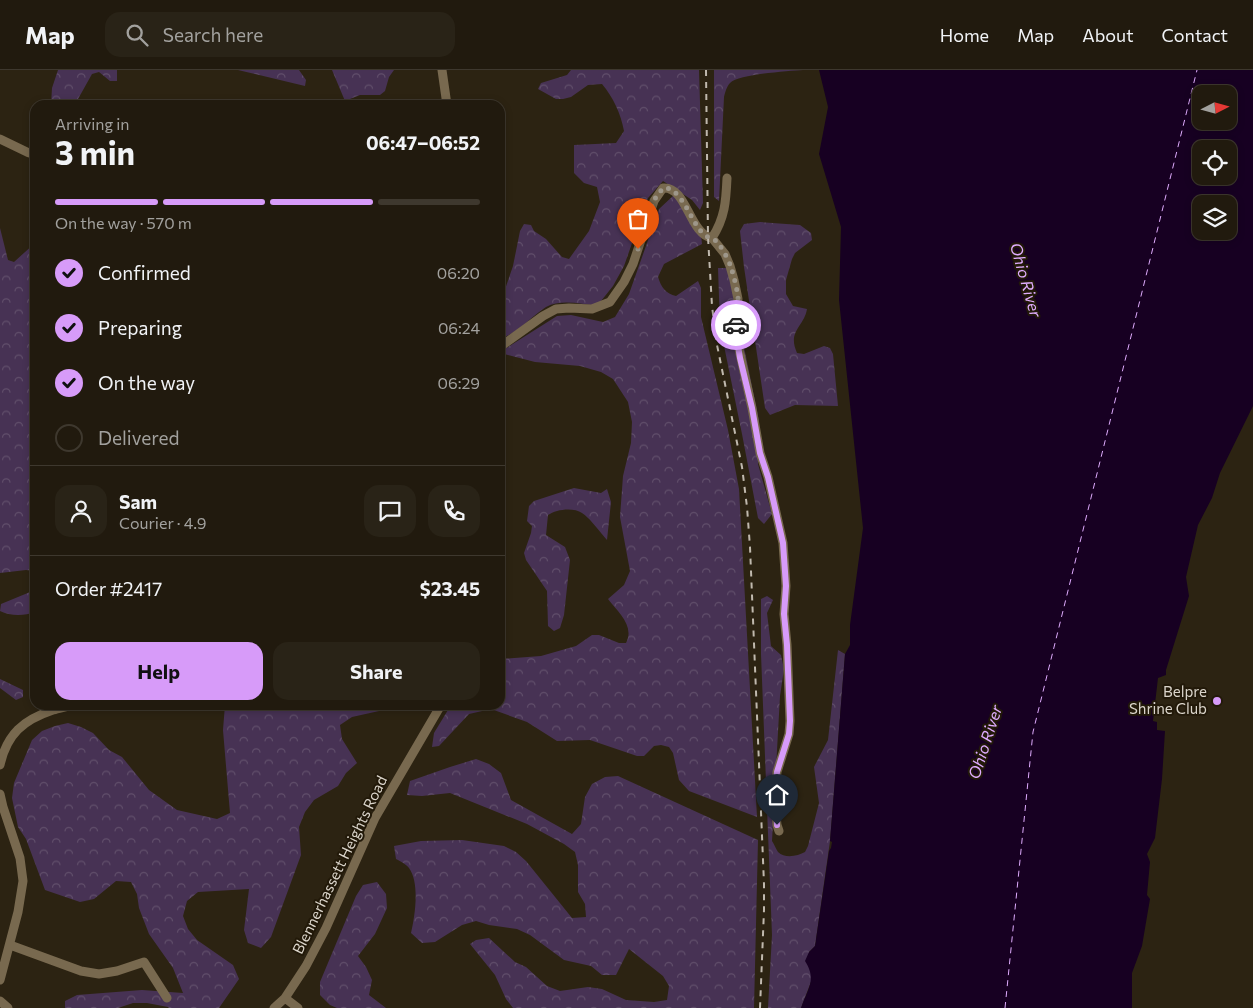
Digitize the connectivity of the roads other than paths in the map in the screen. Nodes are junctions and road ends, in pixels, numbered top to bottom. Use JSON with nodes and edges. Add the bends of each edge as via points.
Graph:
{"nodes":[{"id":1,"x":442,"y":70,"type":"edge"},
{"id":2,"x":446,"y":100,"type":"edge"},
{"id":3,"x":0,"y":139,"type":"edge"},
{"id":4,"x":29,"y":153,"type":"dead end"},
{"id":5,"x":727,"y":178,"type":"dead end"},
{"id":6,"x":712,"y":238,"type":"junction"},
{"id":7,"x":505,"y":343,"type":"edge"},
{"id":8,"x":52,"y":710,"type":"edge"},
{"id":9,"x":438,"y":710,"type":"edge"},
{"id":10,"x":0,"y":765,"type":"edge"},
{"id":11,"x":0,"y":794,"type":"edge"},
{"id":12,"x":779,"y":830,"type":"dead end"},
{"id":13,"x":10,"y":945,"type":"junction"},
{"id":14,"x":0,"y":980,"type":"edge"},
{"id":15,"x":167,"y":998,"type":"dead end"},
{"id":16,"x":285,"y":998,"type":"junction"},
{"id":17,"x":0,"y":1001,"type":"edge"},
{"id":18,"x":8,"y":1008,"type":"edge"},
{"id":19,"x":274,"y":1008,"type":"edge"},
{"id":20,"x":298,"y":1008,"type":"edge"}],
"edges":[{"from":1,"to":2,"type":"street"},
{"from":3,"to":4,"type":"street"},
{"from":5,"to":6,"type":"street","via":[[722,221]]},
{"from":6,"to":7,"type":"street","via":[[694,223],[681,198],[674,191],[663,188],[654,200],[633,264],[610,302],[592,309],[556,309]]},
{"from":6,"to":12,"type":"street","via":[[725,254],[734,280],[738,299],[737,340],[760,453],[783,543],[790,721],[775,791]]},
{"from":8,"to":10,"type":"street","via":[[25,723],[15,732],[7,742]]},
{"from":9,"to":16,"type":"street","name":"Blennerhassett Heights Road","via":[[382,805],[326,928]]},
{"from":11,"to":13,"type":"street","via":[[20,858],[23,881]]},
{"from":13,"to":14,"type":"street"},
{"from":13,"to":15,"type":"street","via":[[81,971],[99,974],[144,962]]},
{"from":16,"to":19,"type":"street","name":"Blennerhassett Heights Road"},
{"from":16,"to":20,"type":"street"},
{"from":17,"to":18,"type":"street"}]}
